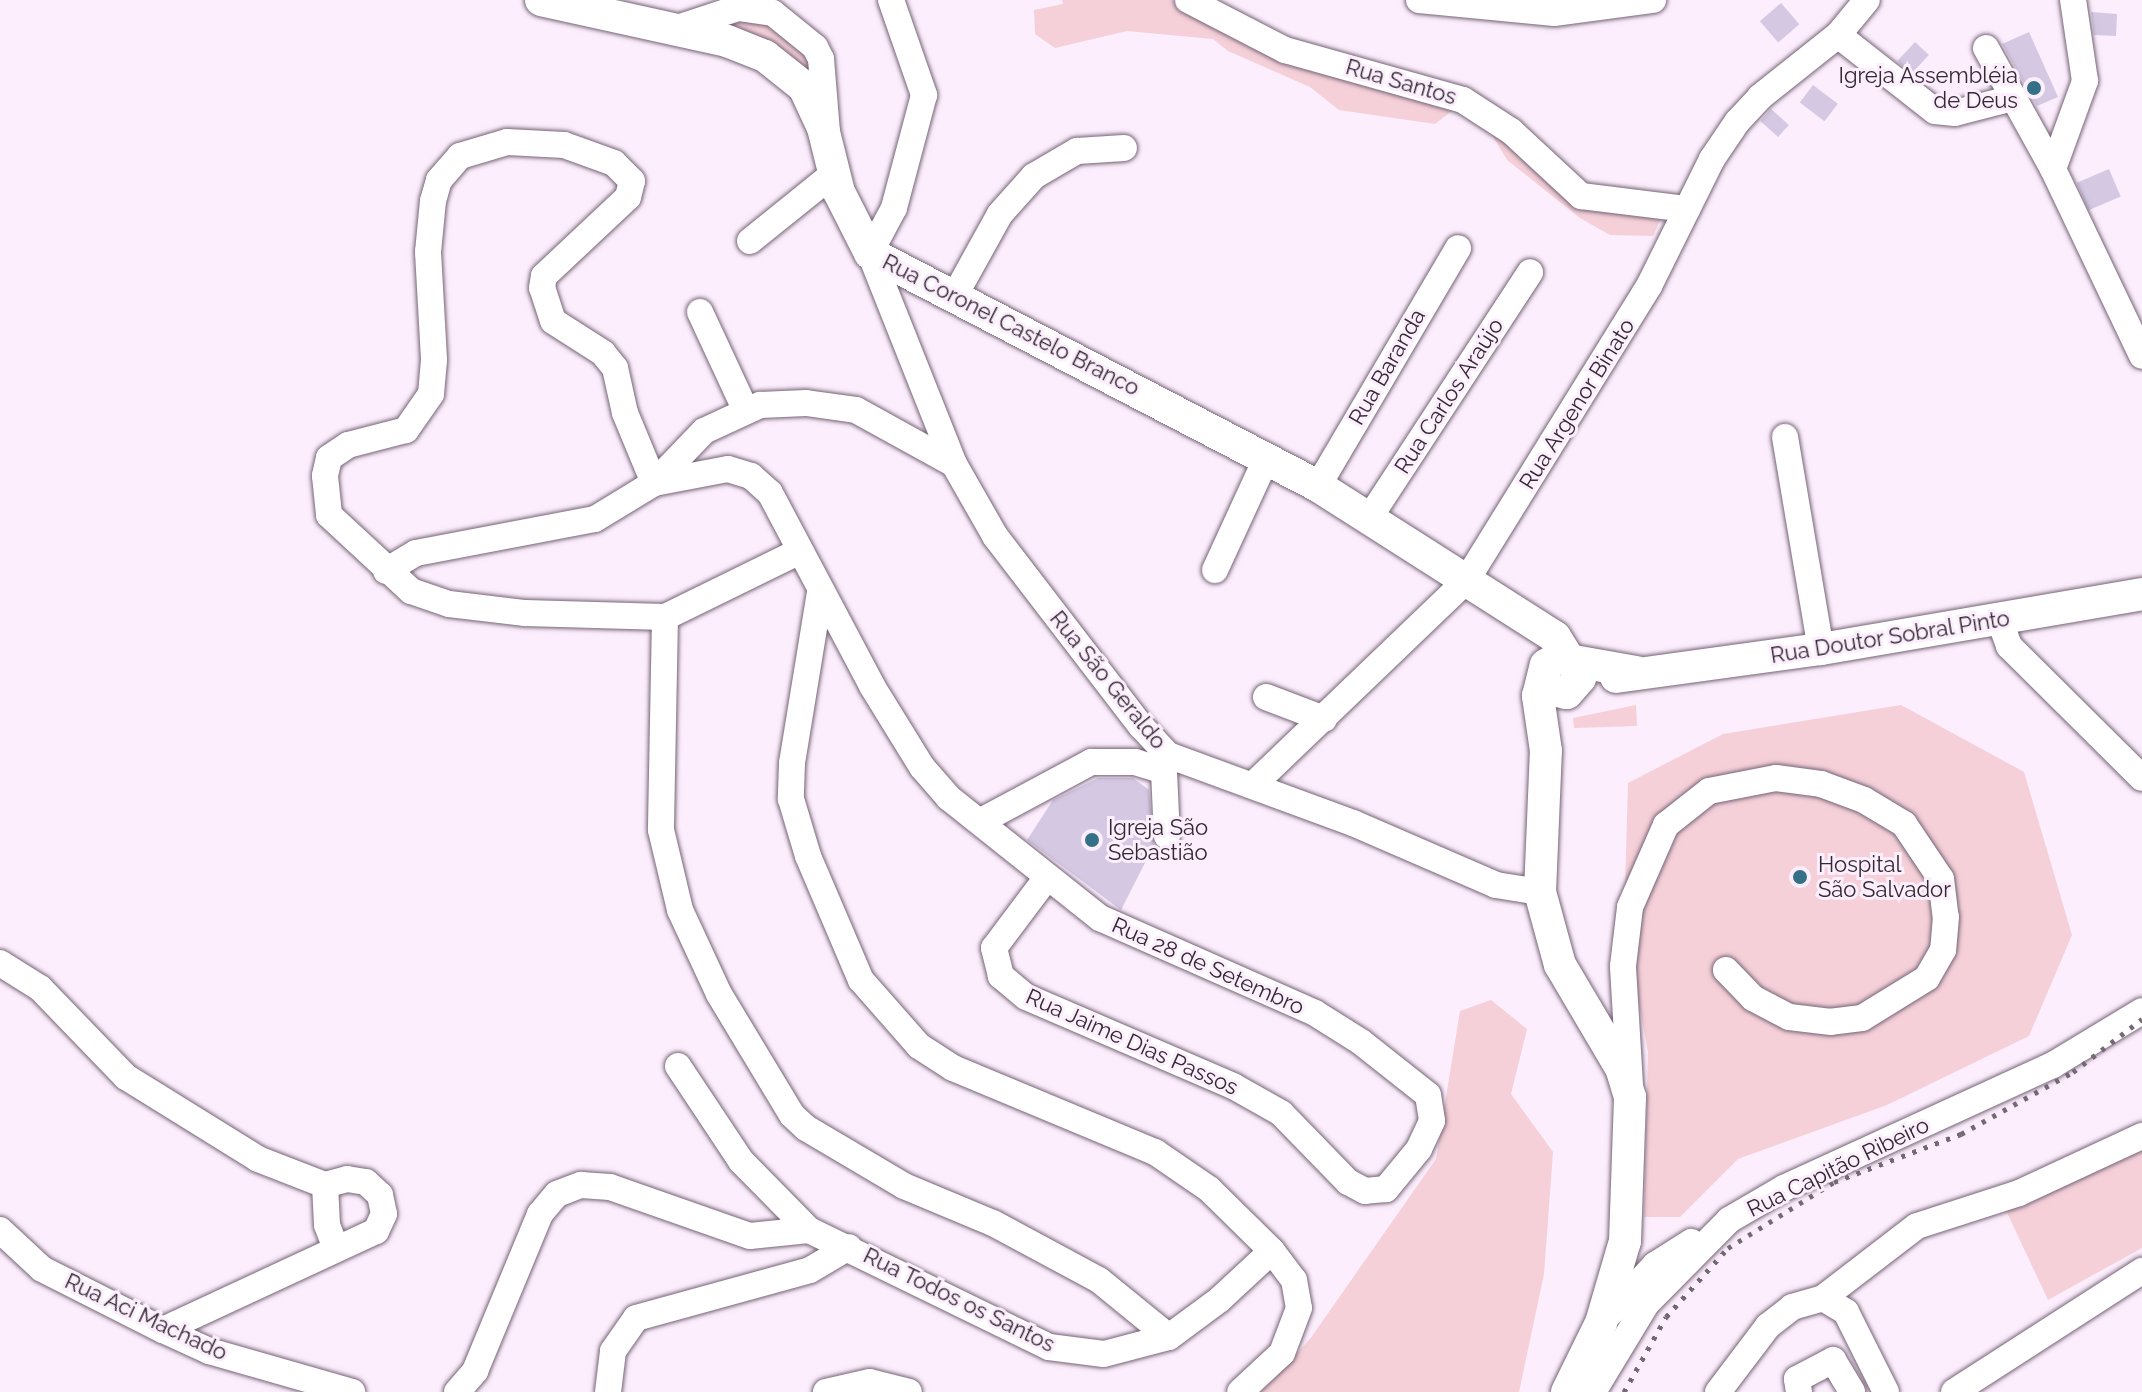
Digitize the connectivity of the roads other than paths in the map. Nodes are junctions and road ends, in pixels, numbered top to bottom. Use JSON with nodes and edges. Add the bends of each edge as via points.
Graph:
{"nodes":[{"id":1,"x":891,"y":0,"type":"edge"},
{"id":2,"x":1188,"y":0,"type":"edge"},
{"id":3,"x":1419,"y":0,"type":"edge"},
{"id":4,"x":1653,"y":0,"type":"edge"},
{"id":5,"x":1867,"y":0,"type":"edge"},
{"id":6,"x":2073,"y":0,"type":"edge"},
{"id":7,"x":551,"y":2,"type":"edge"},
{"id":8,"x":674,"y":29,"type":"junction"},
{"id":9,"x":1838,"y":35,"type":"junction"},
{"id":10,"x":1986,"y":48,"type":"dead end"},
{"id":11,"x":2013,"y":98,"type":"junction"},
{"id":12,"x":1124,"y":148,"type":"dead end"},
{"id":13,"x":830,"y":160,"type":"junction"},
{"id":14,"x":2053,"y":169,"type":"junction"},
{"id":15,"x":1687,"y":209,"type":"junction"},
{"id":16,"x":750,"y":241,"type":"dead end"},
{"id":17,"x":1458,"y":248,"type":"dead end"},
{"id":18,"x":870,"y":253,"type":"junction"},
{"id":19,"x":1530,"y":272,"type":"dead end"},
{"id":20,"x":954,"y":297,"type":"junction"},
{"id":21,"x":700,"y":312,"type":"dead end"},
{"id":22,"x":2142,"y":356,"type":"edge"},
{"id":23,"x":745,"y":409,"type":"junction"},
{"id":24,"x":1785,"y":437,"type":"dead end"},
{"id":25,"x":1267,"y":457,"type":"junction"},
{"id":26,"x":954,"y":464,"type":"junction"},
{"id":27,"x":654,"y":483,"type":"junction"},
{"id":28,"x":1318,"y":486,"type":"junction"},
{"id":29,"x":1368,"y":520,"type":"junction"},
{"id":30,"x":800,"y":551,"type":"junction"},
{"id":31,"x":1215,"y":570,"type":"dead end"},
{"id":32,"x":386,"y":571,"type":"junction"},
{"id":33,"x":1466,"y":581,"type":"junction"},
{"id":34,"x":820,"y":592,"type":"junction"},
{"id":35,"x":2142,"y":594,"type":"edge"},
{"id":36,"x":665,"y":617,"type":"junction"},
{"id":37,"x":2000,"y":621,"type":"junction"},
{"id":38,"x":1821,"y":649,"type":"junction"},
{"id":39,"x":1561,"y":676,"type":"junction"},
{"id":40,"x":1266,"y":697,"type":"dead end"},
{"id":41,"x":1324,"y":719,"type":"junction"},
{"id":42,"x":1166,"y":763,"type":"junction"},
{"id":43,"x":2142,"y":778,"type":"edge"},
{"id":44,"x":1253,"y":785,"type":"junction"},
{"id":45,"x":983,"y":820,"type":"junction"},
{"id":46,"x":1167,"y":836,"type":"dead end"},
{"id":47,"x":1045,"y":880,"type":"junction"},
{"id":48,"x":1540,"y":892,"type":"junction"},
{"id":49,"x":0,"y":963,"type":"edge"},
{"id":50,"x":1726,"y":970,"type":"dead end"},
{"id":51,"x":2139,"y":1024,"type":"edge"},
{"id":52,"x":678,"y":1066,"type":"dead end"},
{"id":53,"x":1630,"y":1097,"type":"junction"},
{"id":54,"x":2142,"y":1136,"type":"edge"},
{"id":55,"x":1348,"y":1182,"type":"joint"},
{"id":56,"x":325,"y":1185,"type":"junction"},
{"id":57,"x":1729,"y":1220,"type":"junction"},
{"id":58,"x":0,"y":1230,"type":"edge"},
{"id":59,"x":809,"y":1230,"type":"junction"},
{"id":60,"x":849,"y":1247,"type":"junction"},
{"id":61,"x":336,"y":1248,"type":"junction"},
{"id":62,"x":1272,"y":1251,"type":"junction"},
{"id":63,"x":2142,"y":1271,"type":"edge"},
{"id":64,"x":1823,"y":1298,"type":"junction"},
{"id":65,"x":1601,"y":1323,"type":"junction"},
{"id":66,"x":163,"y":1330,"type":"junction"},
{"id":67,"x":1169,"y":1337,"type":"junction"},
{"id":68,"x":352,"y":1392,"type":"edge"},
{"id":69,"x":457,"y":1392,"type":"edge"},
{"id":70,"x":608,"y":1392,"type":"edge"},
{"id":71,"x":826,"y":1392,"type":"edge"},
{"id":72,"x":909,"y":1392,"type":"edge"},
{"id":73,"x":1240,"y":1392,"type":"edge"},
{"id":74,"x":1567,"y":1392,"type":"edge"},
{"id":75,"x":1593,"y":1392,"type":"edge"},
{"id":76,"x":1718,"y":1392,"type":"edge"},
{"id":77,"x":1799,"y":1392,"type":"edge"},
{"id":78,"x":1852,"y":1392,"type":"edge"},
{"id":79,"x":1886,"y":1392,"type":"edge"},
{"id":80,"x":1954,"y":1392,"type":"edge"}],
"edges":[{"from":1,"to":18,"type":"street","via":[[924,95],[894,208]]},
{"from":2,"to":15,"type":"street","name":"Rua Santos","via":[[1285,50],[1463,100],[1511,131],[1581,196]]},
{"from":3,"to":4,"type":"street","via":[[1554,13]]},
{"from":5,"to":9,"type":"street","name":"Rua Argenor Binato"},
{"from":6,"to":14,"type":"street","via":[[2085,81]]},
{"from":7,"to":8,"type":"main road","name":"Rua Coronel Castelo Branco"},
{"from":8,"to":13,"type":"main road","name":"Rua Coronel Castelo Branco","via":[[727,41],[788,70],[804,87]]},
{"from":8,"to":13,"type":"street","via":[[738,8],[773,13],[815,47],[821,59]]},
{"from":9,"to":11,"type":"street","via":[[1935,111],[1955,113]]},
{"from":9,"to":15,"type":"street","name":"Rua Argenor Binato","via":[[1748,109],[1712,159]]},
{"from":10,"to":11,"type":"street"},
{"from":11,"to":14,"type":"street"},
{"from":12,"to":20,"type":"street","via":[[1077,151],[1034,176],[1000,214]]},
{"from":13,"to":16,"type":"street"},
{"from":13,"to":18,"type":"main road","name":"Rua Coronel Castelo Branco"},
{"from":14,"to":22,"type":"street"},
{"from":15,"to":33,"type":"street","name":"Rua Argenor Binato","via":[[1641,300]]},
{"from":17,"to":28,"type":"street","name":"Rua Baranda"},
{"from":18,"to":20,"type":"main road","name":"Rua Coronel Castelo Branco"},
{"from":18,"to":26,"type":"street","name":"Rua São Geraldo"},
{"from":19,"to":29,"type":"street","name":"Rua Carlos Araújo"},
{"from":20,"to":25,"type":"main road","name":"Rua Coronel Castelo Branco"},
{"from":21,"to":23,"type":"street"},
{"from":23,"to":26,"type":"street","via":[[806,403],[856,410]]},
{"from":23,"to":27,"type":"street","via":[[704,431]]},
{"from":24,"to":38,"type":"street"},
{"from":25,"to":28,"type":"main road","name":"Rua Coronel Castelo Branco"},
{"from":25,"to":31,"type":"street"},
{"from":26,"to":42,"type":"street","name":"Rua São Geraldo","via":[[995,536]]},
{"from":27,"to":30,"type":"street","name":"Rua 28 de Setembro","via":[[728,469],[751,476],[770,493]]},
{"from":27,"to":32,"type":"street","via":[[595,519],[416,553]]},
{"from":27,"to":32,"type":"street","via":[[625,413],[615,368],[603,353],[553,321],[542,288],[544,276],[628,197],[632,181],[614,163],[564,145],[507,142],[460,156],[439,180],[428,252],[431,394],[406,430],[341,448],[329,458],[325,476],[329,515]]},
{"from":28,"to":29,"type":"main road","name":"Rua Coronel Castelo Branco"},
{"from":29,"to":33,"type":"main road","name":"Rua Coronel Castelo Branco"},
{"from":30,"to":34,"type":"street","name":"Rua 28 de Setembro"},
{"from":30,"to":36,"type":"street"},
{"from":32,"to":36,"type":"street","via":[[411,591],[449,604],[525,613]]},
{"from":33,"to":39,"type":"main road","name":"Rua Coronel Castelo Branco","via":[[1555,637]]},
{"from":33,"to":41,"type":"street","name":"Rua Argenor Binato"},
{"from":34,"to":45,"type":"street","name":"Rua 28 de Setembro","via":[[922,767],[949,798]]},
{"from":34,"to":62,"type":"street","via":[[792,763],[791,799],[808,856],[861,980],[919,1046],[953,1068],[1155,1152],[1209,1189]]},
{"from":35,"to":37,"type":"main road","name":"Rua Doutor Sobral Pinto"},
{"from":36,"to":67,"type":"street","via":[[661,830],[669,869],[680,910],[719,994],[792,1115],[827,1143],[904,1186],[993,1223],[1099,1280]]},
{"from":37,"to":38,"type":"main road","name":"Rua Doutor Sobral Pinto"},
{"from":37,"to":43,"type":"street","via":[[2009,646]]},
{"from":38,"to":39,"type":"main road","name":"Rua Doutor Sobral Pinto"},
{"from":39,"to":48,"type":"main road","via":[[1541,725],[1546,751]]},
{"from":40,"to":41,"type":"street"},
{"from":41,"to":44,"type":"street","name":"Rua Argenor Binato"},
{"from":42,"to":44,"type":"street","name":"Rua São Geraldo"},
{"from":42,"to":45,"type":"street","via":[[1091,762]]},
{"from":42,"to":46,"type":"street"},
{"from":44,"to":48,"type":"street","name":"Rua São Geraldo","via":[[1496,885]]},
{"from":45,"to":47,"type":"street","name":"Rua 28 de Setembro"},
{"from":47,"to":55,"type":"street","name":"Rua Jaime Dias Passos","via":[[997,943],[994,956],[1001,976],[1026,997],[1233,1086],[1281,1113]]},
{"from":47,"to":55,"type":"street","name":"Rua 28 de Setembro","via":[[1121,931],[1315,1013],[1428,1095],[1432,1121],[1419,1149],[1386,1189],[1365,1191]]},
{"from":48,"to":53,"type":"main road","via":[[1560,965],[1621,1068]]},
{"from":49,"to":56,"type":"street","via":[[40,988],[126,1077],[258,1159]]},
{"from":50,"to":53,"type":"street","via":[[1753,998],[1789,1017],[1831,1022],[1862,1018],[1927,978],[1943,950],[1941,879],[1904,824],[1864,800],[1821,784],[1776,778],[1709,791],[1666,825],[1630,907],[1623,966]]},
{"from":51,"to":57,"type":"street","name":"Rua Capitão Ribeiro","via":[[1784,1188]]},
{"from":52,"to":59,"type":"street","name":"Rua Todos os Santos","via":[[741,1161]]},
{"from":53,"to":65,"type":"main road","via":[[1625,1241]]},
{"from":54,"to":64,"type":"street","via":[[2019,1193],[1917,1226]]},
{"from":56,"to":61,"type":"street","via":[[324,1207]]},
{"from":56,"to":61,"type":"street","via":[[347,1179],[366,1182],[380,1195],[384,1214],[376,1231]]},
{"from":57,"to":65,"type":"street","via":[[1655,1265]]},
{"from":57,"to":75,"type":"street","name":"Rua Capitão Ribeiro","via":[[1647,1303]]},
{"from":58,"to":66,"type":"street","name":"Rua Aci Machado","via":[[42,1269]]},
{"from":59,"to":60,"type":"street","name":"Rua Todos os Santos"},
{"from":59,"to":69,"type":"street","name":"Rua Todos os Santos","via":[[750,1236],[610,1187],[581,1185],[557,1194],[540,1214],[475,1371]]},
{"from":60,"to":67,"type":"street","name":"Rua Todos os Santos","via":[[1049,1347],[1104,1354]]},
{"from":60,"to":70,"type":"street","via":[[810,1270],[636,1318],[613,1351]]},
{"from":61,"to":66,"type":"street"},
{"from":62,"to":67,"type":"street","name":"Rua Todos os Santos"},
{"from":62,"to":73,"type":"street","via":[[1294,1280],[1299,1308],[1282,1353]]},
{"from":63,"to":80,"type":"street"},
{"from":64,"to":76,"type":"street","via":[[1792,1307],[1768,1326]]},
{"from":64,"to":79,"type":"street","via":[[1846,1312]]},
{"from":65,"to":74,"type":"main road"},
{"from":66,"to":68,"type":"street","name":"Rua Aci Machado","via":[[209,1351]]},
{"from":71,"to":72,"type":"street","via":[[870,1382]]},
{"from":77,"to":78,"type":"street","via":[[1797,1379],[1833,1360]]}]}
